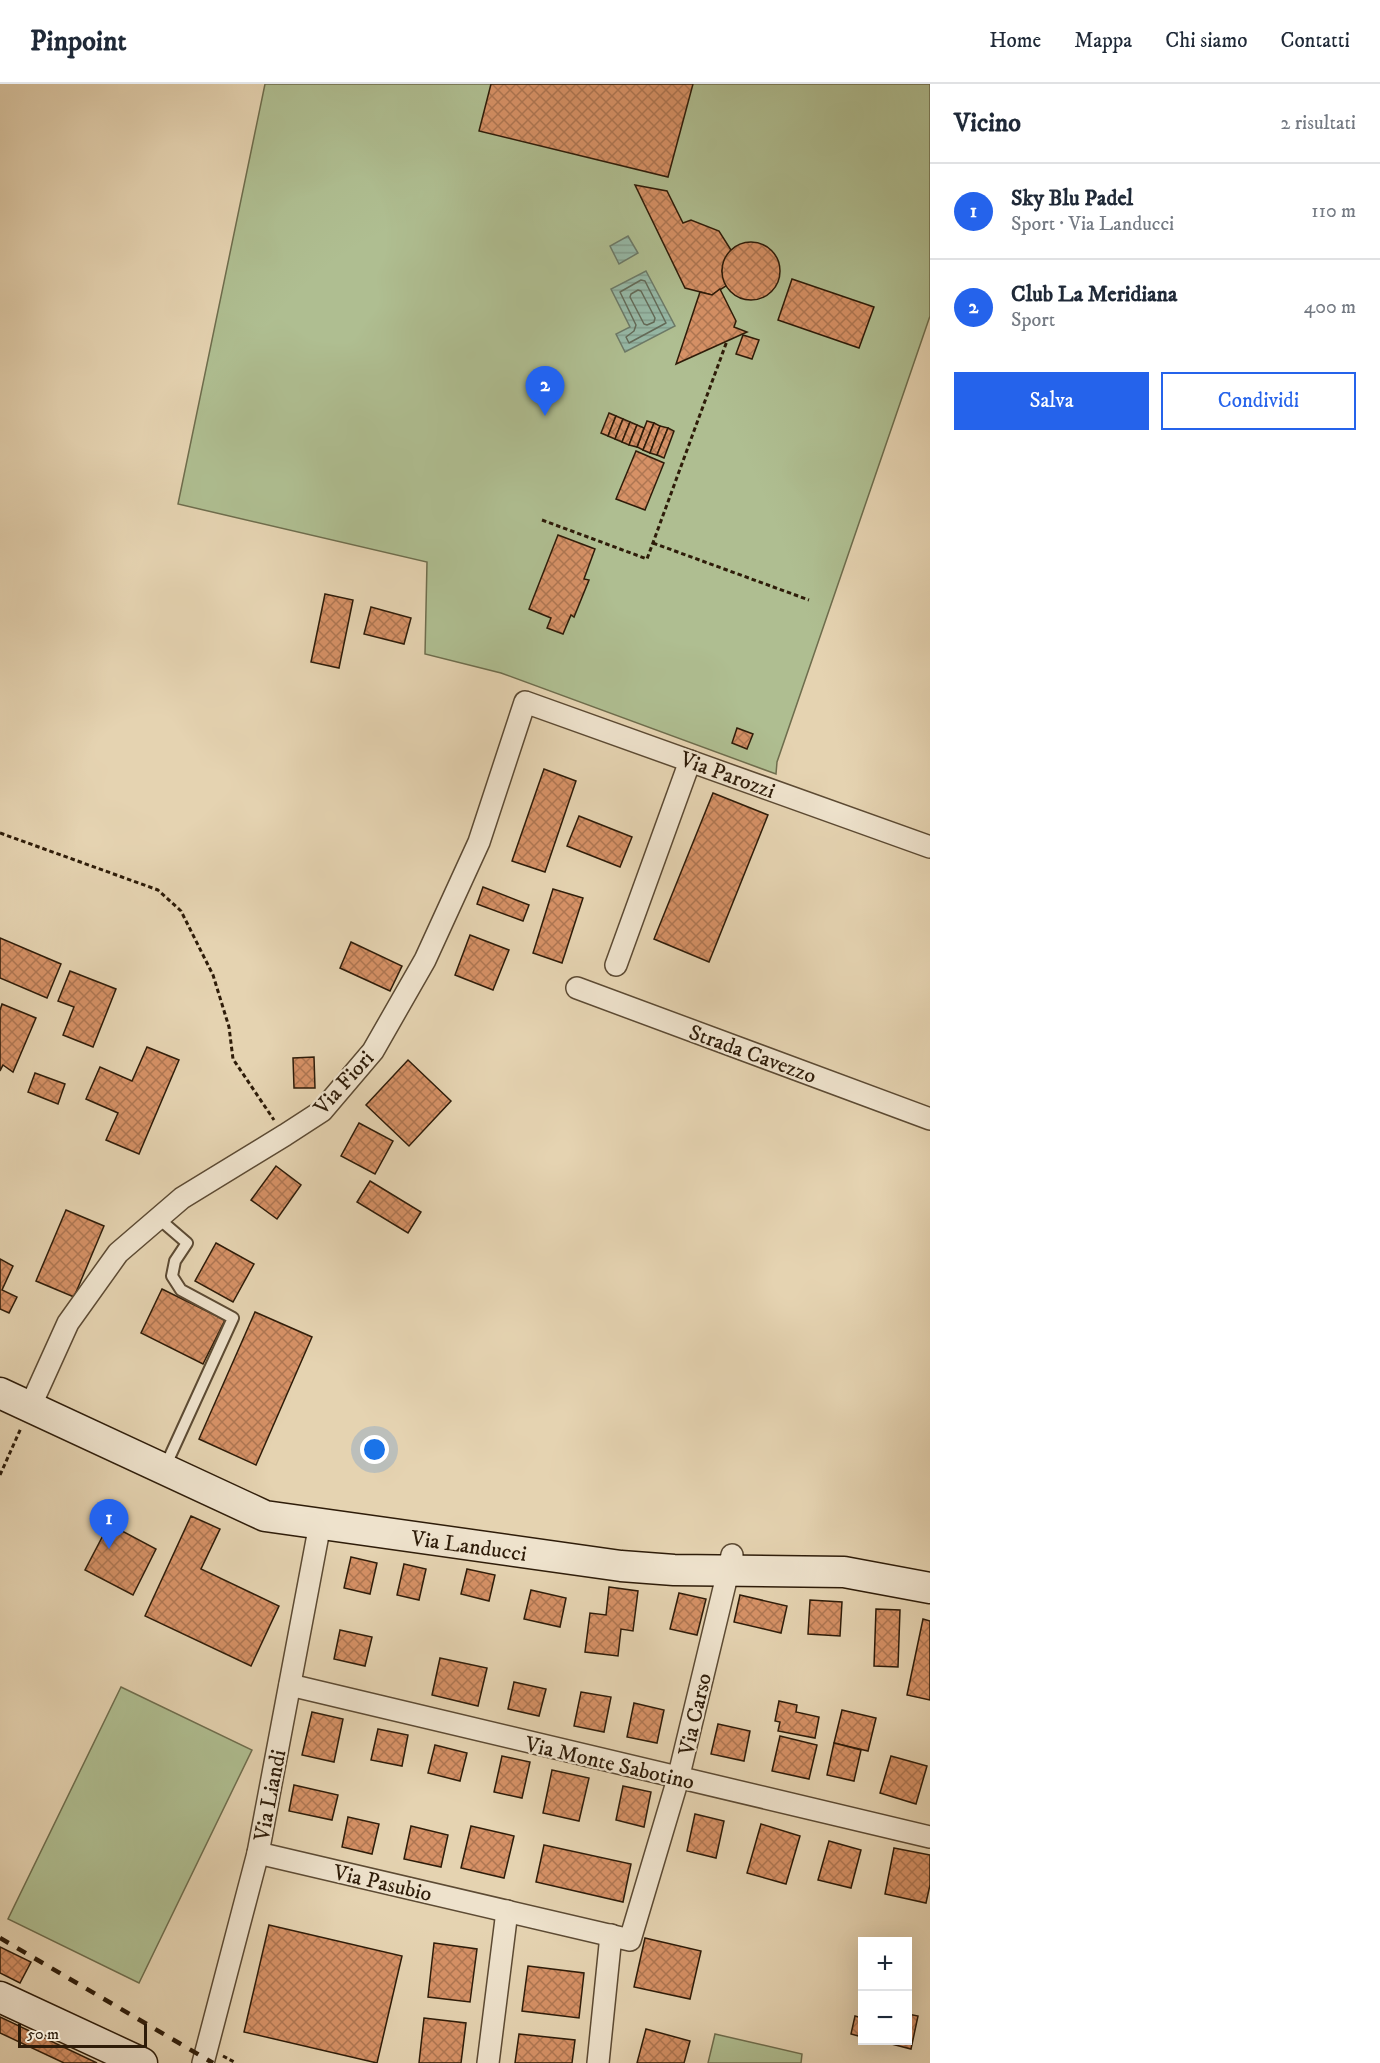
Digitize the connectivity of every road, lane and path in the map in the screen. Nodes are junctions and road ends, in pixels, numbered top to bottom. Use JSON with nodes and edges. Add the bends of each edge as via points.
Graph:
{"nodes":[{"id":1,"x":727,"y":341,"type":"dead end"},
{"id":2,"x":542,"y":520,"type":"dead end"},
{"id":3,"x":653,"y":543,"type":"junction"},
{"id":4,"x":809,"y":600,"type":"dead end"},
{"id":5,"x":525,"y":702,"type":"joint"},
{"id":6,"x":690,"y":761,"type":"junction"},
{"id":7,"x":0,"y":833,"type":"edge"},
{"id":8,"x":930,"y":847,"type":"edge"},
{"id":9,"x":616,"y":965,"type":"dead end"},
{"id":10,"x":577,"y":988,"type":"dead end"},
{"id":11,"x":930,"y":1119,"type":"edge"},
{"id":12,"x":285,"y":1135,"type":"junction"},
{"id":13,"x":158,"y":1218,"type":"junction"},
{"id":14,"x":0,"y":1393,"type":"edge"},
{"id":15,"x":30,"y":1407,"type":"junction"},
{"id":16,"x":164,"y":1470,"type":"junction"},
{"id":17,"x":0,"y":1475,"type":"edge"},
{"id":18,"x":320,"y":1524,"type":"junction"},
{"id":19,"x":730,"y":1563,"type":"junction"},
{"id":20,"x":930,"y":1588,"type":"edge"},
{"id":21,"x":290,"y":1685,"type":"junction"},
{"id":22,"x":678,"y":1779,"type":"junction"},
{"id":23,"x":930,"y":1837,"type":"edge"},
{"id":24,"x":258,"y":1853,"type":"junction"},
{"id":25,"x":507,"y":1911,"type":"junction"},
{"id":26,"x":621,"y":1937,"type":"junction"},
{"id":27,"x":0,"y":1997,"type":"edge"},
{"id":28,"x":142,"y":2063,"type":"edge"},
{"id":29,"x":203,"y":2063,"type":"edge"},
{"id":30,"x":488,"y":2063,"type":"edge"},
{"id":31,"x":598,"y":2063,"type":"edge"}],
"edges":[{"from":1,"to":3,"type":"path"},
{"from":2,"to":3,"type":"path","via":[[647,559]]},
{"from":3,"to":4,"type":"path"},
{"from":5,"to":6,"type":"street","name":"Via Parozzi"},
{"from":5,"to":12,"type":"street","name":"Via Fiori","via":[[479,842],[425,960],[373,1051],[322,1111]]},
{"from":6,"to":8,"type":"street","name":"Via Parozzi"},
{"from":6,"to":9,"type":"street"},
{"from":7,"to":12,"type":"path","via":[[158,890],[181,911],[213,975],[229,1027],[233,1059]]},
{"from":10,"to":11,"type":"street","name":"Strada Cavezzo"},
{"from":12,"to":13,"type":"street","name":"Via Fiori","via":[[182,1198]]},
{"from":13,"to":15,"type":"street","name":"Via Fiori","via":[[118,1253],[68,1323]]},
{"from":13,"to":16,"type":"lane","via":[[187,1243],[175,1261],[172,1276],[181,1290],[232,1318]]},
{"from":14,"to":15,"type":"street","name":"Via Landucci"},
{"from":15,"to":16,"type":"street","name":"Via Landucci"},
{"from":15,"to":17,"type":"path"},
{"from":16,"to":18,"type":"street","name":"Via Landucci","via":[[265,1516]]},
{"from":18,"to":19,"type":"street","name":"Via Landucci","via":[[621,1566],[674,1570]]},
{"from":18,"to":21,"type":"street","name":"Via Liandi"},
{"from":19,"to":20,"type":"street","name":"Via Landucci","via":[[844,1572]]},
{"from":19,"to":22,"type":"street","name":"Via Carso"},
{"from":21,"to":22,"type":"street","name":"Via Monte Sabotino"},
{"from":21,"to":24,"type":"street","name":"Via Liandi"},
{"from":22,"to":23,"type":"street","name":"Via Monte Sabotino"},
{"from":22,"to":26,"type":"street","name":"Via Carso"},
{"from":24,"to":25,"type":"street","name":"Via Pasubio"},
{"from":24,"to":29,"type":"street","name":"Via Liandi"},
{"from":25,"to":26,"type":"street","name":"Via Pasubio"},
{"from":25,"to":30,"type":"street"},
{"from":26,"to":31,"type":"street","name":"Via Carso"},
{"from":27,"to":28,"type":"street"}]}
